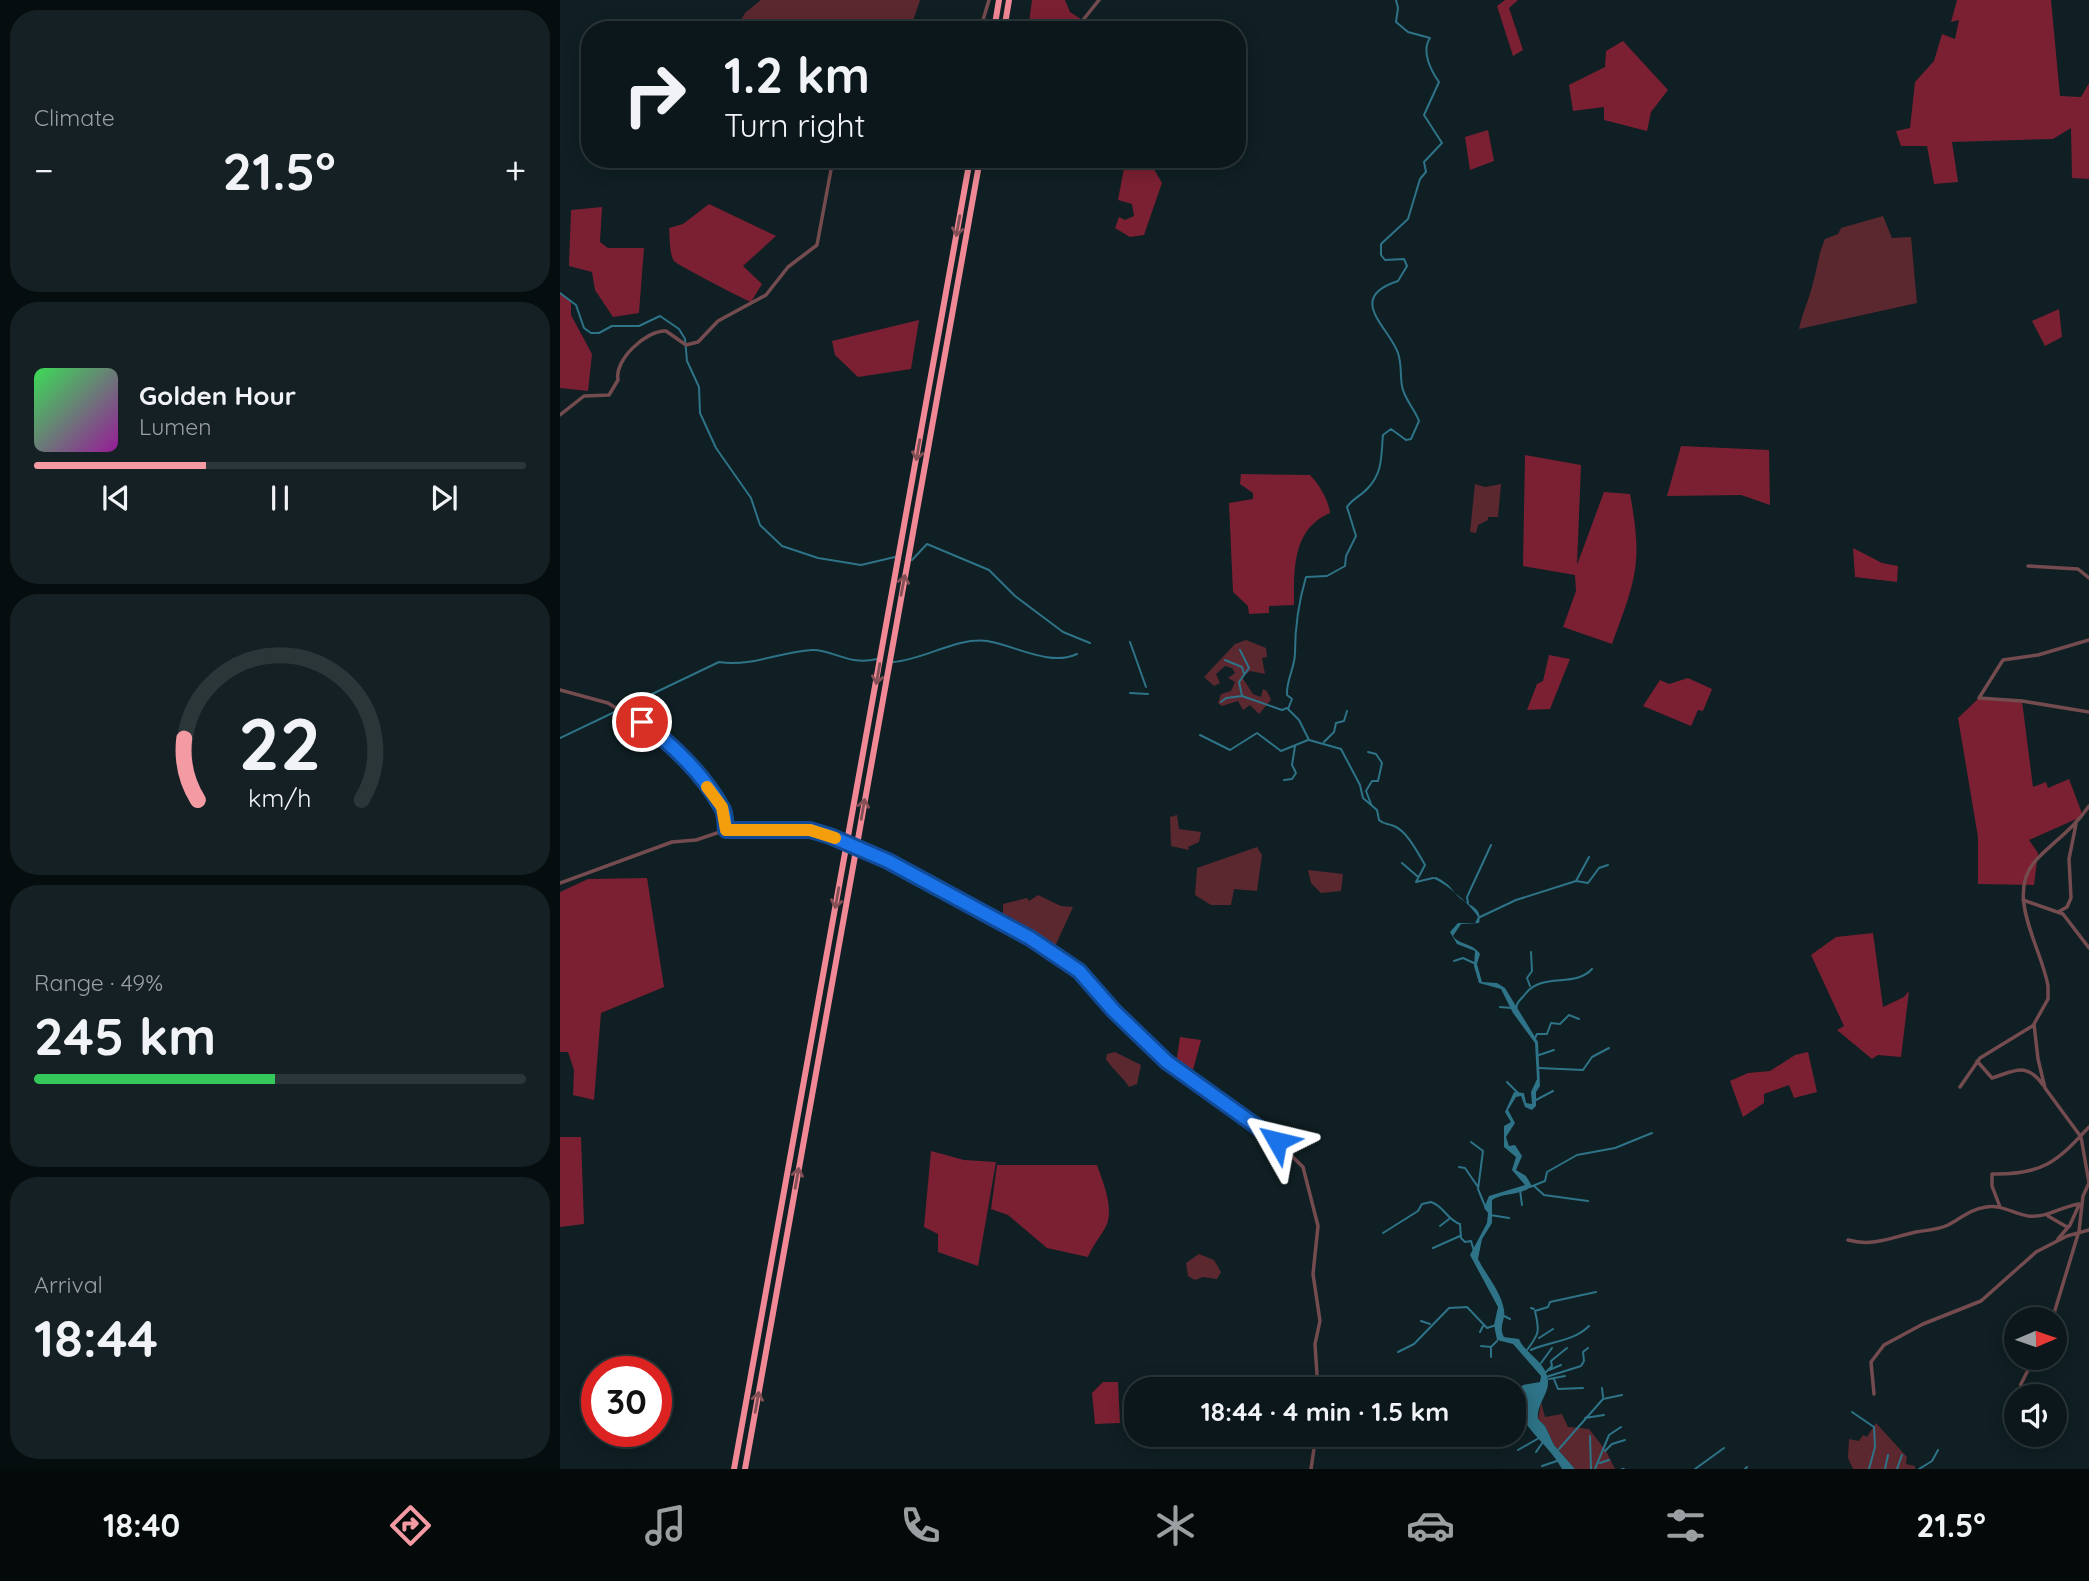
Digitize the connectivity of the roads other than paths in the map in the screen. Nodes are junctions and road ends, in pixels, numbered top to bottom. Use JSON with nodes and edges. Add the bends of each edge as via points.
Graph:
{"nodes":[{"id":1,"x":989,"y":0,"type":"edge"},
{"id":2,"x":999,"y":0,"type":"edge"},
{"id":3,"x":1009,"y":0,"type":"edge"},
{"id":4,"x":1099,"y":0,"type":"edge"},
{"id":5,"x":983,"y":21,"type":"edge"},
{"id":6,"x":996,"y":21,"type":"edge"},
{"id":7,"x":1006,"y":21,"type":"edge"},
{"id":8,"x":1082,"y":21,"type":"edge"},
{"id":9,"x":831,"y":168,"type":"edge"},
{"id":10,"x":968,"y":168,"type":"edge"},
{"id":11,"x":978,"y":168,"type":"edge"},
{"id":12,"x":560,"y":415,"type":"edge"},
{"id":13,"x":2028,"y":566,"type":"dead end"},
{"id":14,"x":2089,"y":578,"type":"edge"},
{"id":15,"x":2089,"y":640,"type":"edge"},
{"id":16,"x":560,"y":690,"type":"edge"},
{"id":17,"x":2089,"y":712,"type":"edge"},
{"id":18,"x":2089,"y":806,"type":"edge"},
{"id":19,"x":2076,"y":824,"type":"junction"},
{"id":20,"x":726,"y":830,"type":"junction"},
{"id":21,"x":847,"y":843,"type":"junction"},
{"id":22,"x":560,"y":883,"type":"edge"},
{"id":23,"x":2023,"y":900,"type":"junction"},
{"id":24,"x":2058,"y":912,"type":"junction"},
{"id":25,"x":2089,"y":948,"type":"edge"},
{"id":26,"x":2034,"y":1024,"type":"junction"},
{"id":27,"x":1977,"y":1061,"type":"junction"},
{"id":28,"x":1960,"y":1087,"type":"dead end"},
{"id":29,"x":2045,"y":1088,"type":"junction"},
{"id":30,"x":2089,"y":1127,"type":"edge"},
{"id":31,"x":2081,"y":1137,"type":"junction"},
{"id":32,"x":2088,"y":1163,"type":"edge"},
{"id":33,"x":2083,"y":1196,"type":"junction"},
{"id":34,"x":2079,"y":1204,"type":"junction"},
{"id":35,"x":2000,"y":1207,"type":"junction"},
{"id":36,"x":2048,"y":1216,"type":"junction"},
{"id":37,"x":2068,"y":1228,"type":"junction"},
{"id":38,"x":2089,"y":1230,"type":"edge"},
{"id":39,"x":2079,"y":1231,"type":"junction"},
{"id":40,"x":1848,"y":1240,"type":"dead end"},
{"id":41,"x":2054,"y":1244,"type":"junction"},
{"id":42,"x":2056,"y":1307,"type":"edge"},
{"id":43,"x":1317,"y":1377,"type":"edge"},
{"id":44,"x":1874,"y":1394,"type":"dead end"},
{"id":45,"x":1314,"y":1447,"type":"edge"},
{"id":46,"x":734,"y":1469,"type":"edge"},
{"id":47,"x":745,"y":1469,"type":"edge"},
{"id":48,"x":1311,"y":1469,"type":"edge"}],
"edges":[{"from":1,"to":5,"type":"street"},
{"from":2,"to":6,"type":"highway"},
{"from":3,"to":7,"type":"highway"},
{"from":4,"to":8,"type":"street"},
{"from":9,"to":12,"type":"street","via":[[817,245],[788,267],[766,295],[718,321],[695,344],[686,345],[666,331],[649,334],[620,360],[618,380],[609,395],[584,396]]},
{"from":10,"to":21,"type":"highway","one_way":true},
{"from":47,"to":11,"type":"highway","one_way":true},
{"from":13,"to":14,"type":"street","via":[[2078,569]]},
{"from":15,"to":17,"type":"street","via":[[2003,660],[1979,698]]},
{"from":16,"to":20,"type":"street","via":[[608,703],[663,737],[722,807]]},
{"from":18,"to":19,"type":"street"},
{"from":19,"to":23,"type":"street","via":[[2037,858],[2023,878]]},
{"from":19,"to":24,"type":"street","via":[[2069,859],[2071,898]]},
{"from":20,"to":21,"type":"street","via":[[810,830]]},
{"from":20,"to":22,"type":"street","via":[[671,842]]},
{"from":21,"to":43,"type":"street","via":[[1003,923],[1076,968],[1167,1062],[1263,1128],[1303,1167],[1318,1226],[1313,1274],[1320,1321],[1315,1345]]},
{"from":21,"to":46,"type":"highway","one_way":true},
{"from":23,"to":24,"type":"street"},
{"from":23,"to":26,"type":"street","via":[[2048,986],[2044,1010]]},
{"from":24,"to":25,"type":"street"},
{"from":26,"to":27,"type":"street"},
{"from":26,"to":29,"type":"street"},
{"from":27,"to":28,"type":"street"},
{"from":27,"to":29,"type":"street","via":[[1992,1077],[2020,1069],[2035,1075]]},
{"from":29,"to":31,"type":"street"},
{"from":30,"to":31,"type":"street"},
{"from":31,"to":32,"type":"street"},
{"from":31,"to":35,"type":"street","via":[[2052,1164],[1993,1174]]},
{"from":32,"to":33,"type":"street","via":[[2089,1182]]},
{"from":33,"to":34,"type":"street"},
{"from":33,"to":39,"type":"street"},
{"from":34,"to":36,"type":"street"},
{"from":34,"to":37,"type":"street"},
{"from":35,"to":36,"type":"street","via":[[2025,1216]]},
{"from":35,"to":40,"type":"street","via":[[1969,1211],[1946,1226],[1894,1241]]},
{"from":36,"to":37,"type":"street"},
{"from":37,"to":41,"type":"street"},
{"from":38,"to":39,"type":"street"},
{"from":39,"to":41,"type":"street"},
{"from":39,"to":42,"type":"street"},
{"from":41,"to":44,"type":"street","via":[[2036,1252],[1981,1301],[1884,1345],[1871,1362]]},
{"from":45,"to":48,"type":"street"}]}
